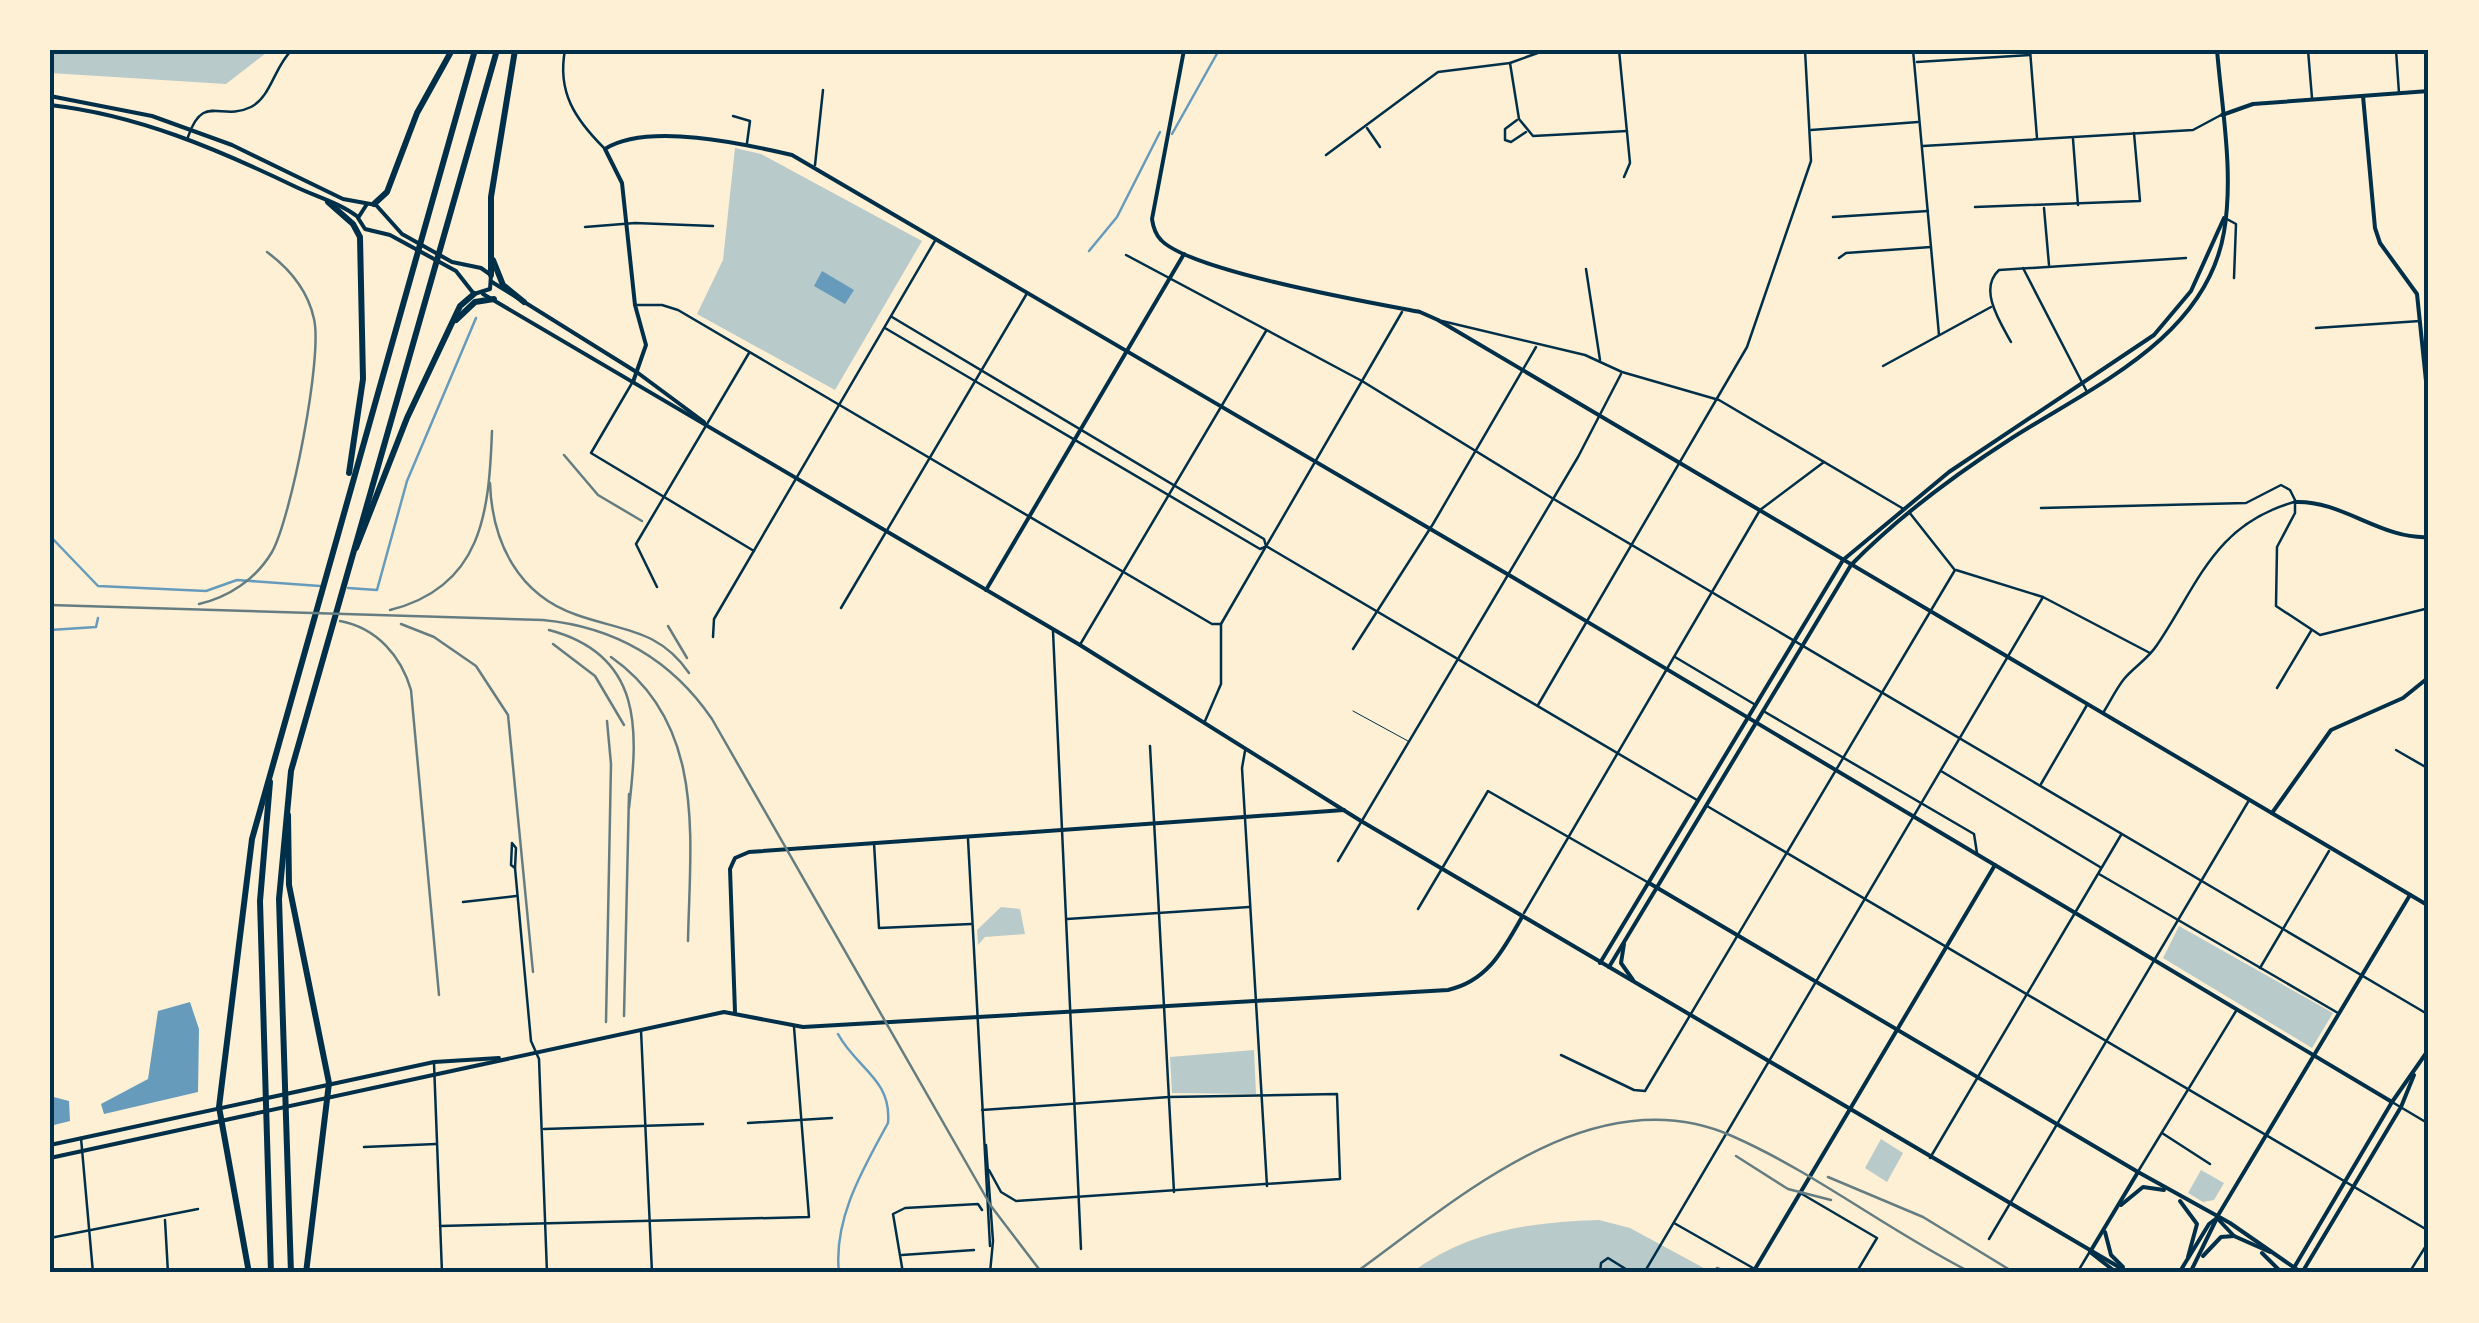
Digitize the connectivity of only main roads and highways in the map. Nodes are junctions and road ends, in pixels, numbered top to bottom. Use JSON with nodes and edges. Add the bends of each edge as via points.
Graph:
{"nodes":[{"id":1,"x":452,"y":50,"type":"edge"},
{"id":2,"x":475,"y":50,"type":"edge"},
{"id":3,"x":497,"y":50,"type":"edge"},
{"id":4,"x":515,"y":50,"type":"edge"},
{"id":5,"x":328,"y":202,"type":"road end"},
{"id":6,"x":370,"y":204,"type":"road end"},
{"id":7,"x":488,"y":232,"type":"junction"},
{"id":8,"x":492,"y":278,"type":"road end"},
{"id":9,"x":478,"y":294,"type":"road end"},
{"id":10,"x":494,"y":299,"type":"road end"},
{"id":11,"x":524,"y":302,"type":"road end"},
{"id":12,"x":453,"y":326,"type":"junction"},
{"id":13,"x":338,"y":528,"type":"junction"},
{"id":14,"x":348,"y":563,"type":"junction"},
{"id":15,"x":281,"y":727,"type":"junction"},
{"id":16,"x":291,"y":771,"type":"junction"},
{"id":17,"x":249,"y":1273,"type":"edge"},
{"id":18,"x":271,"y":1273,"type":"edge"},
{"id":19,"x":291,"y":1273,"type":"edge"},
{"id":20,"x":306,"y":1273,"type":"edge"}],
"edges":[{"from":1,"to":6,"type":"highway","via":[[417,113],[387,192]]},
{"from":2,"to":13,"type":"highway"},
{"from":3,"to":14,"type":"highway"},
{"from":4,"to":7,"type":"highway"},
{"from":5,"to":13,"type":"highway","via":[[358,224],[363,378]]},
{"from":7,"to":8,"type":"highway"},
{"from":7,"to":11,"type":"highway","via":[[499,279]]},
{"from":9,"to":12,"type":"highway","via":[[460,306]]},
{"from":10,"to":12,"type":"highway","via":[[470,305]]},
{"from":12,"to":14,"type":"highway"},
{"from":13,"to":15,"type":"highway"},
{"from":14,"to":16,"type":"highway"},
{"from":15,"to":17,"type":"highway","via":[[252,840],[219,1108]]},
{"from":15,"to":18,"type":"highway","via":[[260,873]]},
{"from":16,"to":19,"type":"highway","via":[[280,864]]},
{"from":16,"to":20,"type":"highway","via":[[289,885],[329,1083]]}]}
